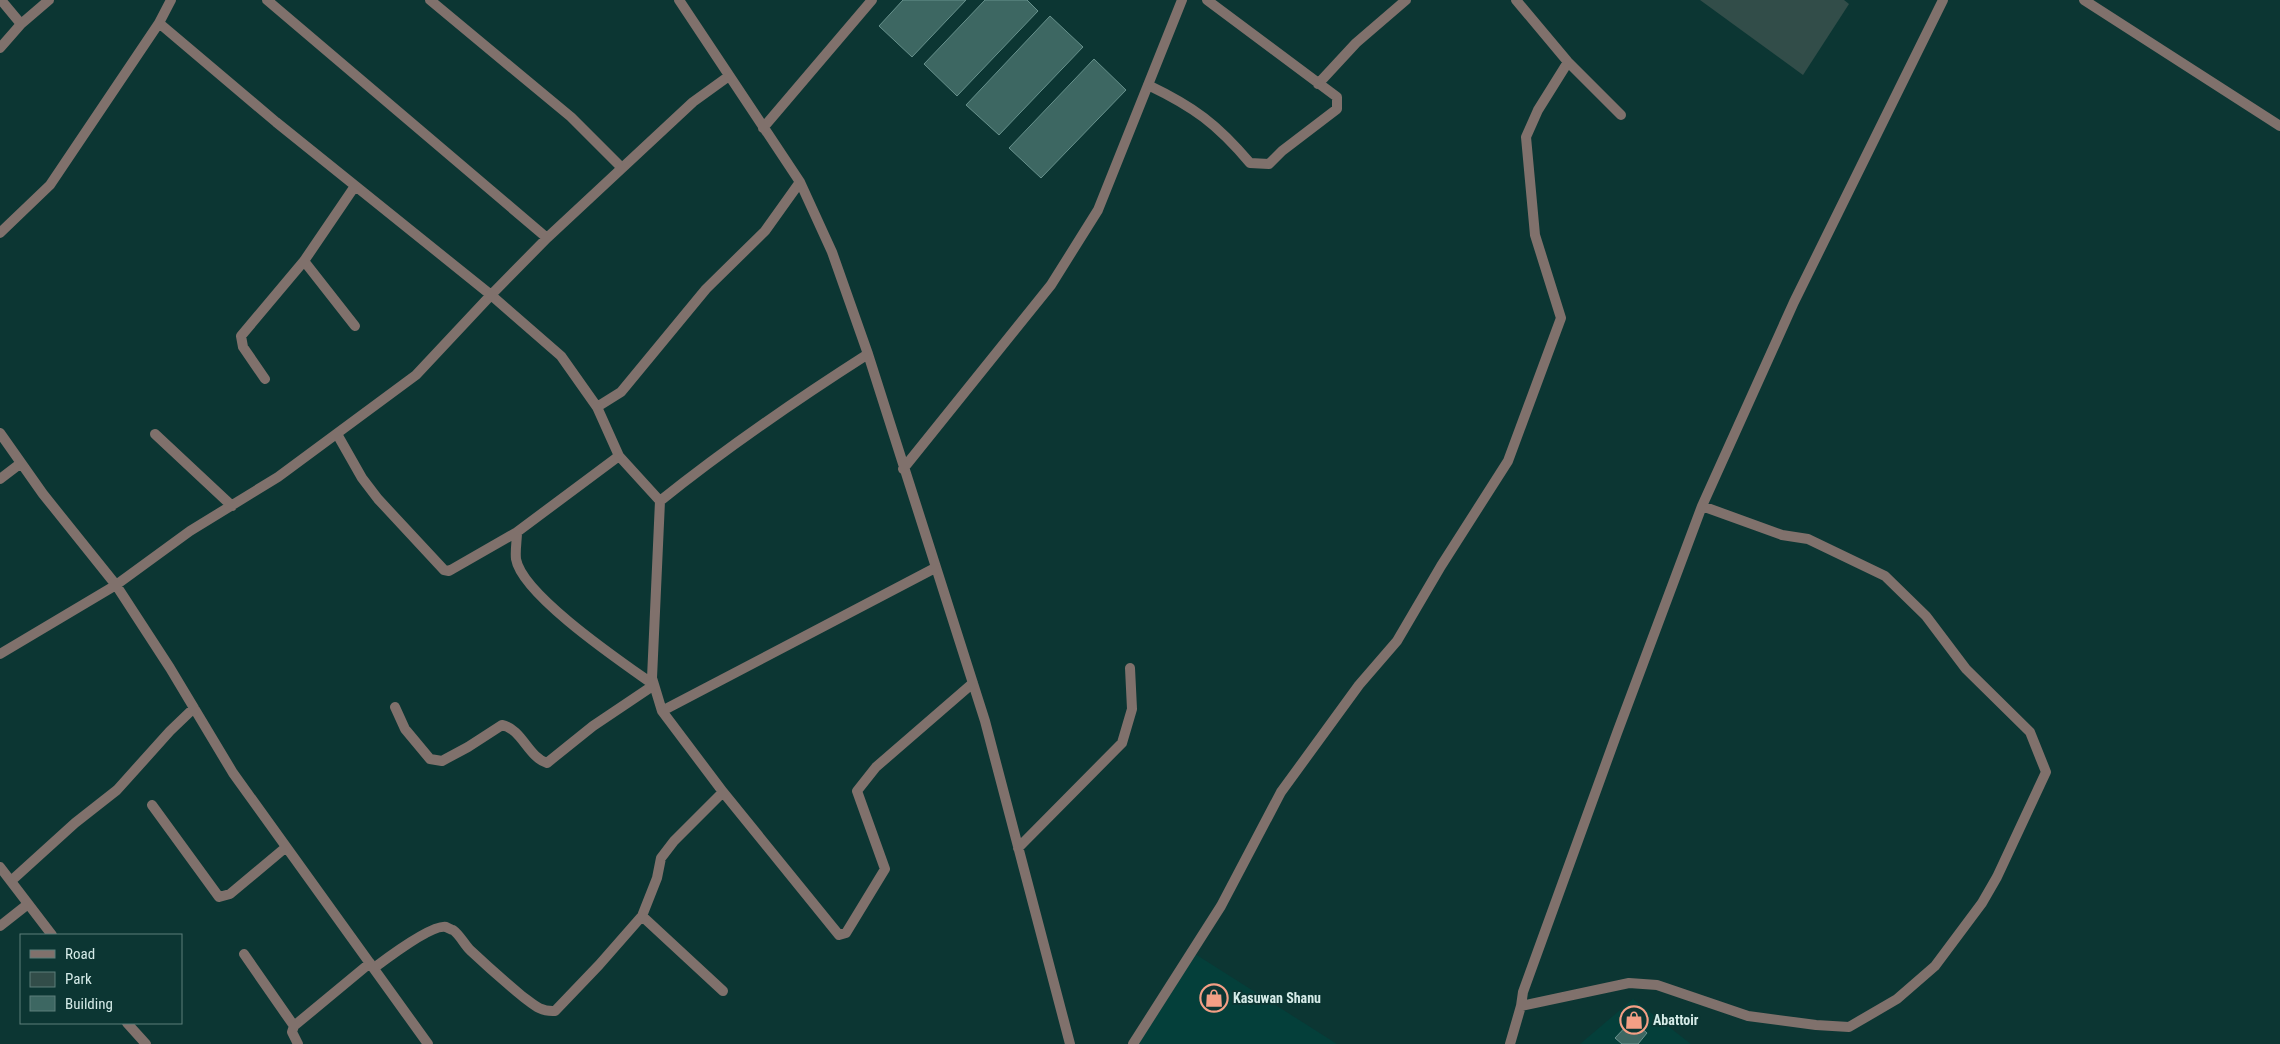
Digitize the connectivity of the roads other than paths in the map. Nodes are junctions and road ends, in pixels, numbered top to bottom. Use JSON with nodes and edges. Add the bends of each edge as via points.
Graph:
{"nodes":[{"id":1,"x":1,"y":0,"type":"edge"},
{"id":2,"x":49,"y":0,"type":"edge"},
{"id":3,"x":171,"y":0,"type":"edge"},
{"id":4,"x":267,"y":0,"type":"edge"},
{"id":5,"x":430,"y":0,"type":"edge"},
{"id":6,"x":679,"y":0,"type":"edge"},
{"id":7,"x":872,"y":0,"type":"edge"},
{"id":8,"x":1182,"y":0,"type":"edge"},
{"id":9,"x":1207,"y":0,"type":"edge"},
{"id":10,"x":1406,"y":0,"type":"edge"},
{"id":11,"x":1516,"y":0,"type":"edge"},
{"id":12,"x":1943,"y":0,"type":"edge"},
{"id":13,"x":2084,"y":0,"type":"edge"},
{"id":14,"x":159,"y":23,"type":"junction"},
{"id":15,"x":21,"y":24,"type":"junction"},
{"id":16,"x":0,"y":48,"type":"edge"},
{"id":17,"x":1568,"y":62,"type":"junction"},
{"id":18,"x":729,"y":76,"type":"junction"},
{"id":19,"x":1318,"y":84,"type":"junction"},
{"id":20,"x":1148,"y":85,"type":"junction"},
{"id":21,"x":1621,"y":115,"type":"dead end"},
{"id":22,"x":2280,"y":126,"type":"edge"},
{"id":23,"x":763,"y":128,"type":"junction"},
{"id":24,"x":622,"y":168,"type":"junction"},
{"id":25,"x":800,"y":182,"type":"junction"},
{"id":26,"x":356,"y":186,"type":"junction"},
{"id":27,"x":0,"y":233,"type":"edge"},
{"id":28,"x":547,"y":238,"type":"junction"},
{"id":29,"x":304,"y":261,"type":"junction"},
{"id":30,"x":491,"y":295,"type":"junction"},
{"id":31,"x":355,"y":326,"type":"dead end"},
{"id":32,"x":868,"y":354,"type":"junction"},
{"id":33,"x":266,"y":379,"type":"dead end"},
{"id":34,"x":597,"y":406,"type":"junction"},
{"id":35,"x":0,"y":433,"type":"edge"},
{"id":36,"x":155,"y":434,"type":"dead end"},
{"id":37,"x":337,"y":434,"type":"junction"},
{"id":38,"x":619,"y":456,"type":"junction"},
{"id":39,"x":21,"y":463,"type":"junction"},
{"id":40,"x":903,"y":469,"type":"junction"},
{"id":41,"x":0,"y":479,"type":"edge"},
{"id":42,"x":660,"y":501,"type":"junction"},
{"id":43,"x":232,"y":506,"type":"junction"},
{"id":44,"x":1702,"y":506,"type":"junction"},
{"id":45,"x":517,"y":532,"type":"junction"},
{"id":46,"x":935,"y":568,"type":"junction"},
{"id":47,"x":116,"y":585,"type":"junction"},
{"id":48,"x":0,"y":654,"type":"edge"},
{"id":49,"x":1130,"y":668,"type":"dead end"},
{"id":50,"x":973,"y":682,"type":"junction"},
{"id":51,"x":654,"y":685,"type":"junction"},
{"id":52,"x":395,"y":707,"type":"dead end"},
{"id":53,"x":194,"y":708,"type":"junction"},
{"id":54,"x":662,"y":711,"type":"junction"},
{"id":55,"x":723,"y":792,"type":"junction"},
{"id":56,"x":152,"y":805,"type":"dead end"},
{"id":57,"x":285,"y":848,"type":"junction"},
{"id":58,"x":1018,"y":848,"type":"junction"},
{"id":59,"x":0,"y":867,"type":"edge"},
{"id":60,"x":11,"y":881,"type":"junction"},
{"id":61,"x":28,"y":904,"type":"junction"},
{"id":62,"x":642,"y":916,"type":"junction"},
{"id":63,"x":0,"y":926,"type":"edge"},
{"id":64,"x":51,"y":934,"type":"edge"},
{"id":65,"x":244,"y":954,"type":"dead end"},
{"id":66,"x":372,"y":966,"type":"junction"},
{"id":67,"x":723,"y":991,"type":"dead end"},
{"id":68,"x":1521,"y":1006,"type":"junction"},
{"id":69,"x":128,"y":1024,"type":"edge"},
{"id":70,"x":294,"y":1026,"type":"junction"},
{"id":71,"x":146,"y":1044,"type":"edge"},
{"id":72,"x":298,"y":1044,"type":"edge"},
{"id":73,"x":428,"y":1044,"type":"edge"},
{"id":74,"x":1070,"y":1044,"type":"edge"},
{"id":75,"x":1132,"y":1044,"type":"edge"},
{"id":76,"x":1510,"y":1044,"type":"edge"}],
"edges":[{"from":1,"to":15,"type":"street"},
{"from":2,"to":15,"type":"street"},
{"from":3,"to":14,"type":"street"},
{"from":4,"to":28,"type":"street"},
{"from":5,"to":24,"type":"street","via":[[571,117]]},
{"from":6,"to":18,"type":"street"},
{"from":7,"to":23,"type":"street"},
{"from":8,"to":20,"type":"street"},
{"from":9,"to":19,"type":"street"},
{"from":10,"to":19,"type":"street","via":[[1356,43]]},
{"from":11,"to":17,"type":"street"},
{"from":12,"to":44,"type":"street","via":[[1794,302]]},
{"from":13,"to":22,"type":"street"},
{"from":14,"to":26,"type":"street"},
{"from":14,"to":27,"type":"street","via":[[50,186]]},
{"from":15,"to":16,"type":"street"},
{"from":17,"to":21,"type":"street"},
{"from":17,"to":75,"type":"street","via":[[1538,110],[1526,137],[1535,235],[1562,318],[1508,461],[1397,641],[1359,685],[1281,792],[1221,906]]},
{"from":18,"to":23,"type":"street"},
{"from":18,"to":24,"type":"street","via":[[693,102]]},
{"from":19,"to":20,"type":"street","via":[[1337,97],[1337,109],[1269,164],[1250,163],[1208,119],[1178,99]]},
{"from":20,"to":40,"type":"street","via":[[1098,210],[1051,285]]},
{"from":23,"to":25,"type":"street"},
{"from":24,"to":28,"type":"street"},
{"from":25,"to":32,"type":"street","via":[[832,252]]},
{"from":25,"to":34,"type":"street","via":[[765,231],[706,289],[621,392]]},
{"from":26,"to":29,"type":"street"},
{"from":26,"to":30,"type":"street"},
{"from":28,"to":30,"type":"street"},
{"from":29,"to":31,"type":"street"},
{"from":29,"to":33,"type":"street","via":[[241,336],[243,347]]},
{"from":30,"to":34,"type":"street","via":[[561,356]]},
{"from":30,"to":37,"type":"street","via":[[416,375]]},
{"from":32,"to":40,"type":"street"},
{"from":32,"to":42,"type":"street","via":[[790,404]]},
{"from":34,"to":38,"type":"street"},
{"from":35,"to":39,"type":"street"},
{"from":36,"to":43,"type":"street"},
{"from":37,"to":43,"type":"street"},
{"from":37,"to":45,"type":"street","via":[[378,499],[444,570],[456,568]]},
{"from":38,"to":42,"type":"street"},
{"from":38,"to":45,"type":"street"},
{"from":39,"to":41,"type":"street"},
{"from":39,"to":47,"type":"street"},
{"from":40,"to":46,"type":"street"},
{"from":42,"to":51,"type":"street"},
{"from":43,"to":47,"type":"street","via":[[190,531]]},
{"from":44,"to":68,"type":"street","via":[[1522,992]]},
{"from":44,"to":68,"type":"street","via":[[1782,535],[1808,539],[1885,576],[1926,616],[1966,670],[2030,732],[2046,772],[1994,884],[1935,966],[1897,998],[1849,1026],[1748,1016],[1657,985],[1629,983]]},
{"from":45,"to":51,"type":"street","via":[[516,560],[528,581],[585,636]]},
{"from":46,"to":50,"type":"street"},
{"from":46,"to":54,"type":"street"},
{"from":47,"to":48,"type":"street"},
{"from":47,"to":53,"type":"street"},
{"from":49,"to":58,"type":"street","via":[[1132,709],[1122,743]]},
{"from":50,"to":55,"type":"street","via":[[876,767],[857,791],[886,869],[842,935],[830,926]]},
{"from":50,"to":58,"type":"street"},
{"from":51,"to":52,"type":"street","via":[[593,726],[547,763],[541,761],[511,727],[502,724],[442,761],[430,759],[405,729]]},
{"from":51,"to":54,"type":"street"},
{"from":53,"to":57,"type":"street","via":[[232,773]]},
{"from":53,"to":60,"type":"street","via":[[117,790]]},
{"from":54,"to":55,"type":"street"},
{"from":55,"to":62,"type":"street","via":[[661,858],[658,878]]},
{"from":56,"to":57,"type":"street","via":[[219,897],[230,894]]},
{"from":57,"to":66,"type":"street"},
{"from":58,"to":74,"type":"street"},
{"from":59,"to":60,"type":"street"},
{"from":60,"to":61,"type":"street"},
{"from":61,"to":63,"type":"street"},
{"from":61,"to":64,"type":"street"},
{"from":62,"to":66,"type":"street","via":[[555,1011],[546,1012],[530,1002],[446,927],[440,927]]},
{"from":62,"to":67,"type":"street"},
{"from":65,"to":70,"type":"street"},
{"from":66,"to":70,"type":"street"},
{"from":66,"to":73,"type":"street"},
{"from":68,"to":76,"type":"street"},
{"from":69,"to":71,"type":"street"},
{"from":70,"to":72,"type":"street","via":[[292,1032]]}]}
